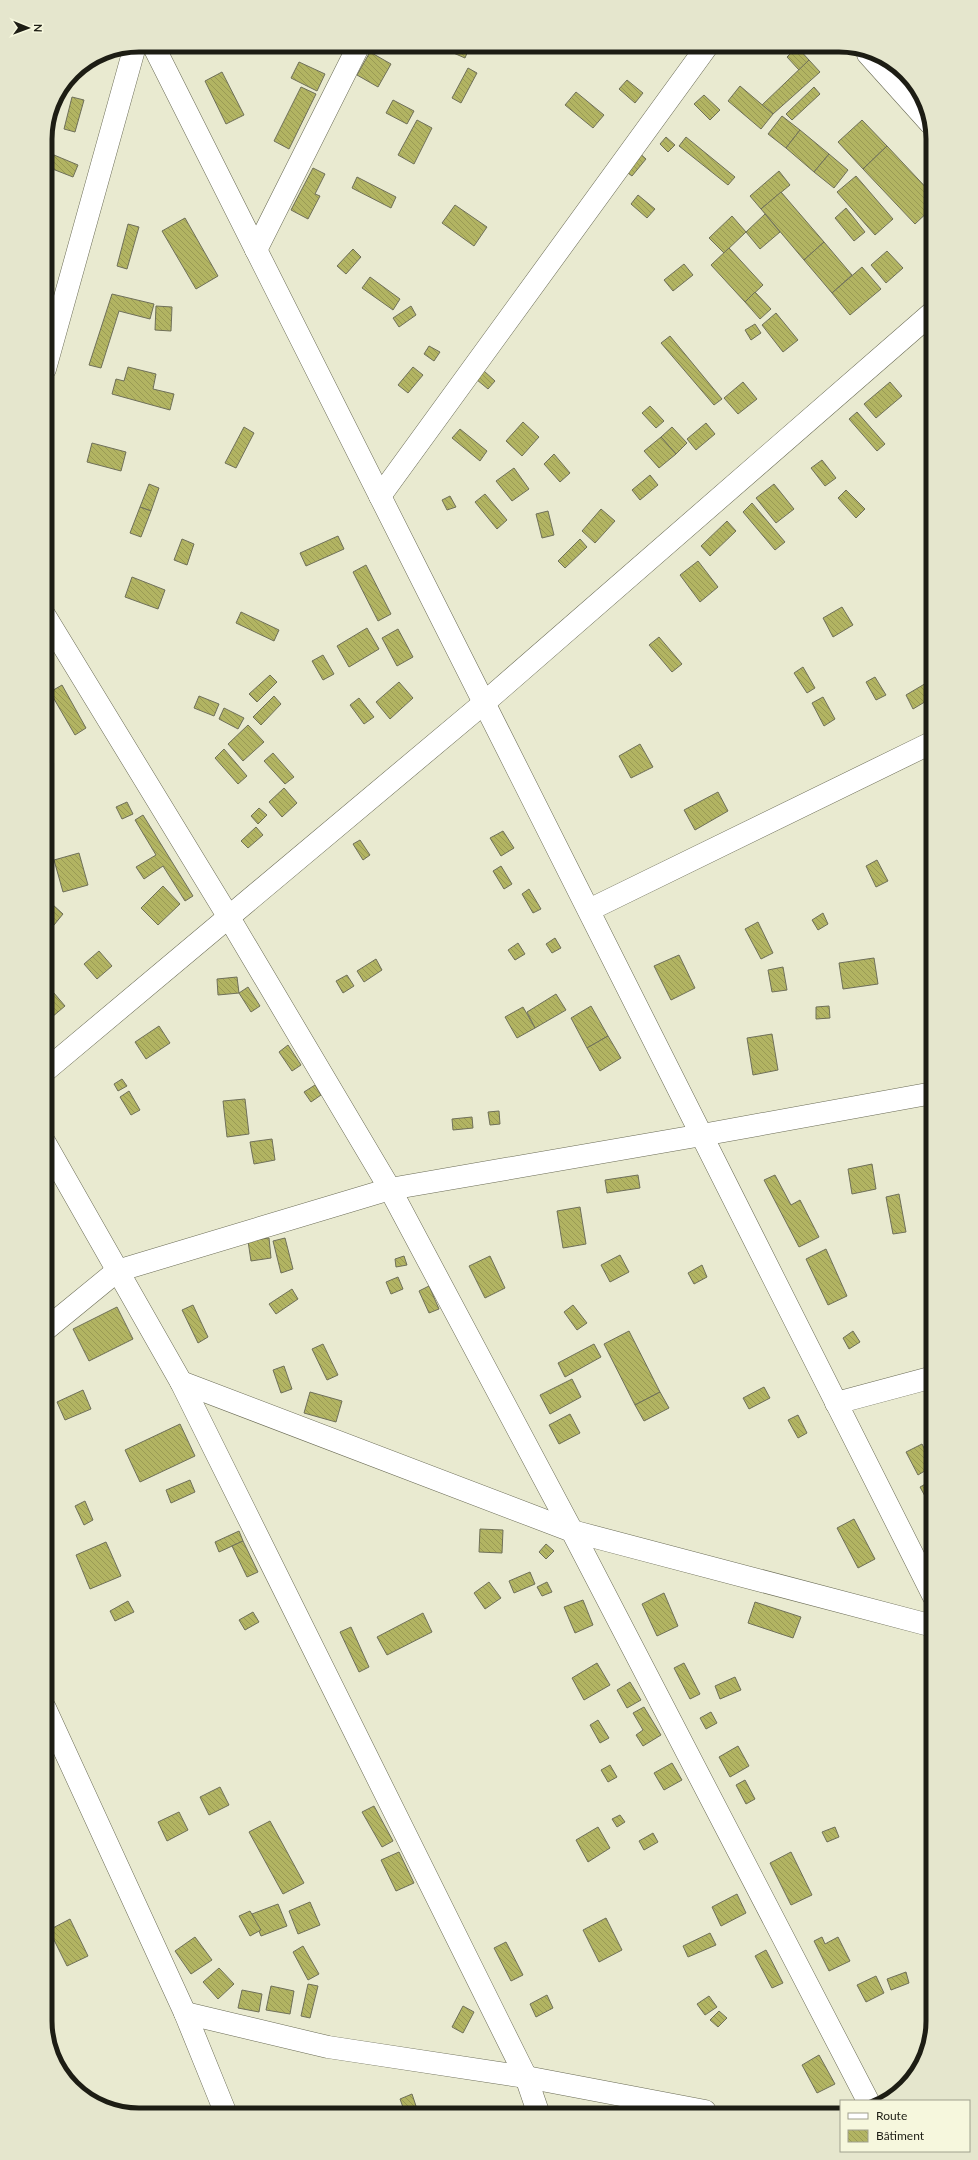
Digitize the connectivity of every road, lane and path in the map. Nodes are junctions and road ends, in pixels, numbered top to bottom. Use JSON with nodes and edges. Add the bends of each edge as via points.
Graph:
{"nodes":[{"id":1,"x":133,"y":52,"type":"edge"},
{"id":2,"x":157,"y":52,"type":"edge"},
{"id":3,"x":355,"y":52,"type":"edge"},
{"id":4,"x":703,"y":52,"type":"edge"},
{"id":5,"x":873,"y":59,"type":"edge"},
{"id":6,"x":922,"y":114,"type":"edge"},
{"id":7,"x":256,"y":250,"type":"junction"},
{"id":8,"x":926,"y":318,"type":"edge"},
{"id":9,"x":52,"y":344,"type":"edge"},
{"id":10,"x":380,"y":496,"type":"junction"},
{"id":11,"x":52,"y":627,"type":"edge"},
{"id":12,"x":484,"y":703,"type":"junction"},
{"id":13,"x":926,"y":745,"type":"edge"},
{"id":14,"x":589,"y":910,"type":"junction"},
{"id":15,"x":228,"y":916,"type":"junction"},
{"id":16,"x":52,"y":1065,"type":"edge"},
{"id":17,"x":926,"y":1094,"type":"edge"},
{"id":18,"x":702,"y":1135,"type":"junction"},
{"id":19,"x":52,"y":1157,"type":"edge"},
{"id":20,"x":390,"y":1189,"type":"junction"},
{"id":21,"x":116,"y":1271,"type":"junction"},
{"id":22,"x":52,"y":1324,"type":"edge"},
{"id":23,"x":926,"y":1379,"type":"edge"},
{"id":24,"x":181,"y":1382,"type":"junction"},
{"id":25,"x":836,"y":1403,"type":"junction"},
{"id":26,"x":572,"y":1531,"type":"junction"},
{"id":27,"x":926,"y":1581,"type":"edge"},
{"id":28,"x":926,"y":1624,"type":"edge"},
{"id":29,"x":52,"y":1723,"type":"edge"},
{"id":30,"x":186,"y":2013,"type":"junction"},
{"id":31,"x":526,"y":2077,"type":"junction"},
{"id":32,"x":867,"y":2100,"type":"edge"},
{"id":33,"x":224,"y":2108,"type":"edge"},
{"id":34,"x":537,"y":2108,"type":"edge"},
{"id":35,"x":689,"y":2108,"type":"edge"}],
"edges":[{"from":1,"to":9,"type":"street"},
{"from":2,"to":7,"type":"street"},
{"from":3,"to":7,"type":"street"},
{"from":4,"to":10,"type":"street"},
{"from":5,"to":6,"type":"street"},
{"from":7,"to":10,"type":"street"},
{"from":8,"to":12,"type":"street"},
{"from":10,"to":12,"type":"street"},
{"from":11,"to":15,"type":"street"},
{"from":12,"to":14,"type":"street"},
{"from":12,"to":15,"type":"street"},
{"from":13,"to":14,"type":"street"},
{"from":14,"to":18,"type":"street"},
{"from":15,"to":16,"type":"street"},
{"from":15,"to":20,"type":"street"},
{"from":17,"to":18,"type":"street"},
{"from":18,"to":20,"type":"street"},
{"from":18,"to":25,"type":"street"},
{"from":19,"to":21,"type":"street"},
{"from":20,"to":21,"type":"street"},
{"from":20,"to":26,"type":"street"},
{"from":21,"to":22,"type":"street"},
{"from":21,"to":24,"type":"street"},
{"from":23,"to":25,"type":"street"},
{"from":24,"to":26,"type":"street"},
{"from":24,"to":31,"type":"street"},
{"from":25,"to":27,"type":"street"},
{"from":26,"to":28,"type":"street"},
{"from":26,"to":32,"type":"street"},
{"from":29,"to":30,"type":"street"},
{"from":30,"to":31,"type":"street","via":[[328,2047]]},
{"from":30,"to":33,"type":"street"},
{"from":31,"to":34,"type":"street"},
{"from":31,"to":35,"type":"street"}]}
